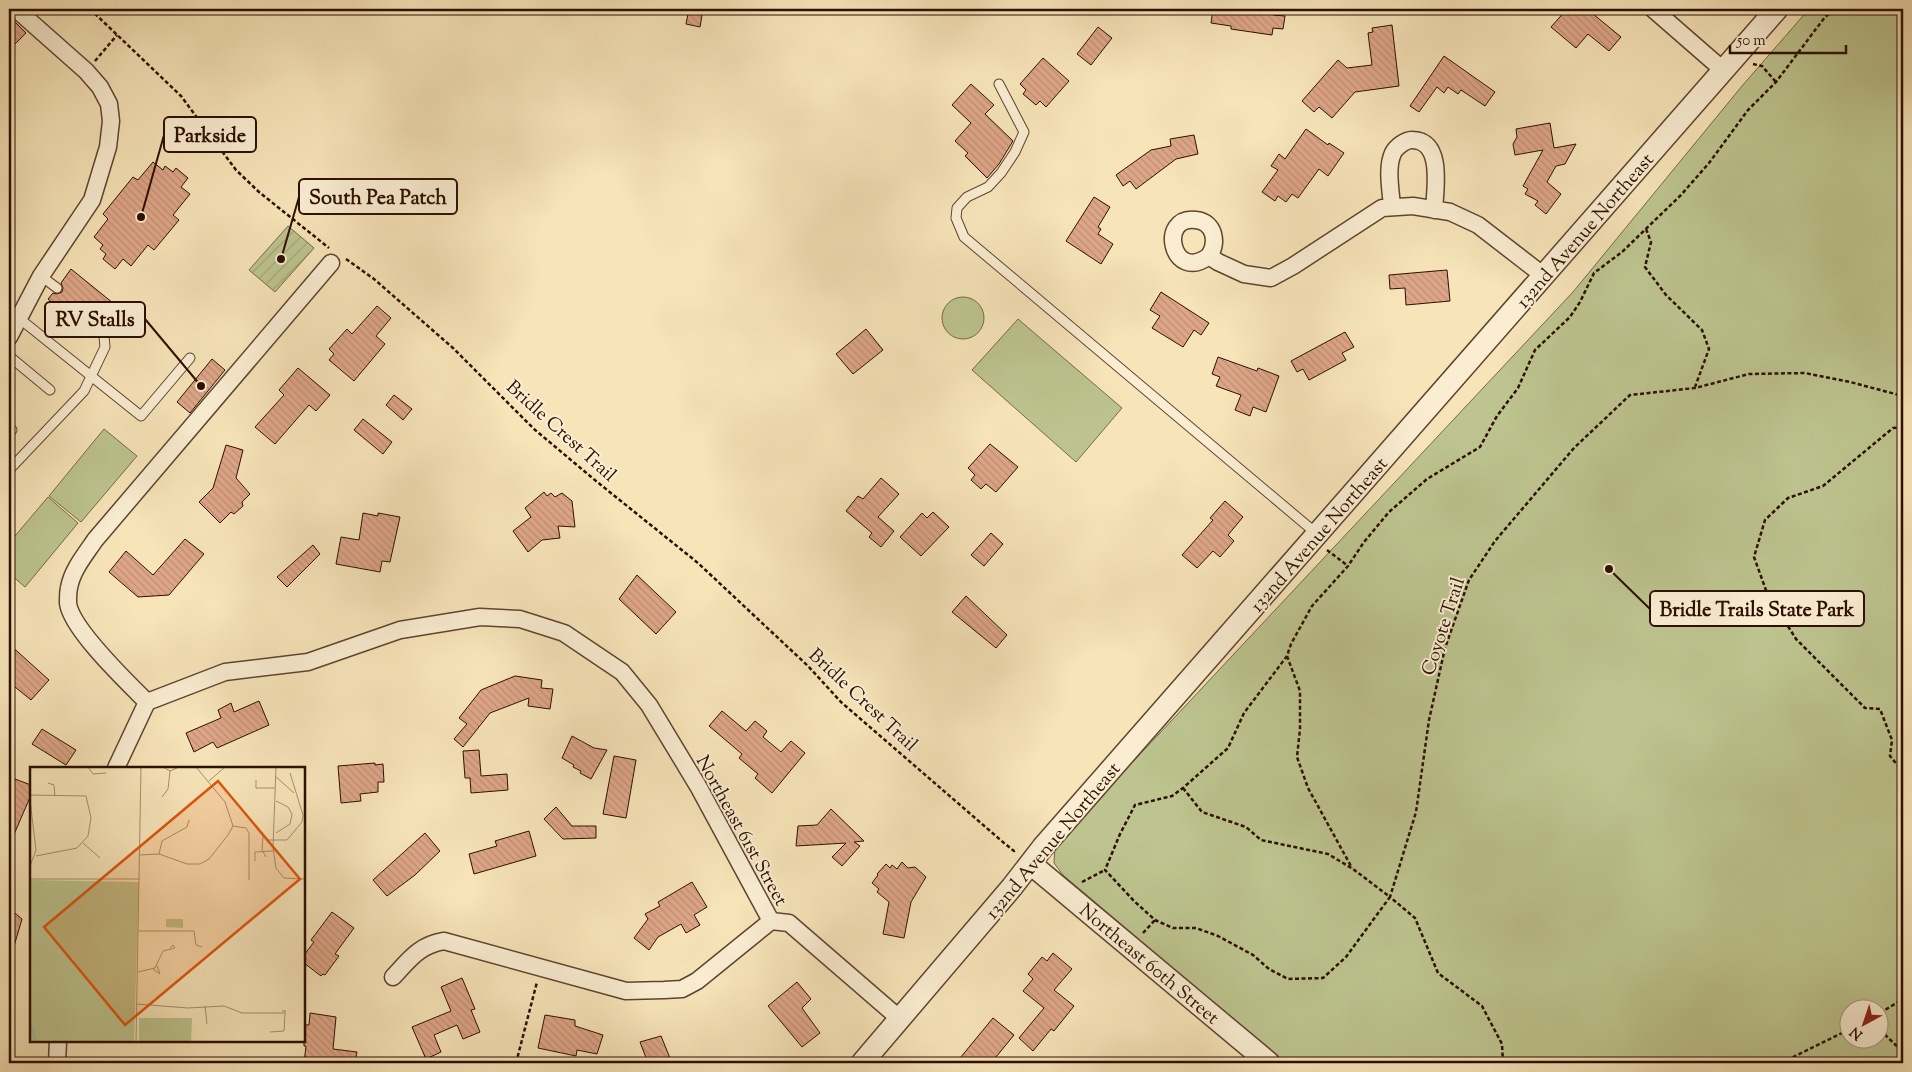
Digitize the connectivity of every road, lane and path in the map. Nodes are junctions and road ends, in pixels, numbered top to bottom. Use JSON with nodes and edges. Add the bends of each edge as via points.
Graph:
{"nodes":[{"id":1,"x":16,"y":9,"type":"edge"},
{"id":2,"x":90,"y":9,"type":"edge"},
{"id":3,"x":1653,"y":9,"type":"edge"},
{"id":4,"x":1777,"y":9,"type":"edge"},
{"id":5,"x":1835,"y":9,"type":"edge"},
{"id":6,"x":117,"y":35,"type":"junction"},
{"id":7,"x":106,"y":49,"type":"dead end"},
{"id":8,"x":1750,"y":63,"type":"dead end"},
{"id":9,"x":1723,"y":70,"type":"junction"},
{"id":10,"x":1776,"y":82,"type":"junction"},
{"id":11,"x":999,"y":84,"type":"dead end"},
{"id":12,"x":1392,"y":207,"type":"junction"},
{"id":13,"x":1434,"y":210,"type":"junction"},
{"id":14,"x":1646,"y":229,"type":"junction"},
{"id":15,"x":334,"y":256,"type":"junction"},
{"id":16,"x":1209,"y":256,"type":"dead end"},
{"id":17,"x":42,"y":276,"type":"junction"},
{"id":18,"x":1544,"y":276,"type":"junction"},
{"id":19,"x":57,"y":288,"type":"dead end"},
{"id":20,"x":20,"y":319,"type":"junction"},
{"id":21,"x":99,"y":322,"type":"dead end"},
{"id":22,"x":9,"y":337,"type":"edge"},
{"id":23,"x":9,"y":356,"type":"edge"},
{"id":24,"x":190,"y":358,"type":"dead end"},
{"id":25,"x":91,"y":378,"type":"junction"},
{"id":26,"x":1695,"y":388,"type":"junction"},
{"id":27,"x":50,"y":390,"type":"dead end"},
{"id":28,"x":1903,"y":396,"type":"edge"},
{"id":29,"x":1903,"y":427,"type":"edge"},
{"id":30,"x":9,"y":470,"type":"edge"},
{"id":31,"x":1319,"y":540,"type":"junction"},
{"id":32,"x":1348,"y":566,"type":"junction"},
{"id":33,"x":1287,"y":656,"type":"junction"},
{"id":34,"x":147,"y":702,"type":"junction"},
{"id":35,"x":116,"y":767,"type":"edge"},
{"id":36,"x":1903,"y":772,"type":"edge"},
{"id":37,"x":1183,"y":788,"type":"junction"},
{"id":38,"x":1026,"y":855,"type":"junction"},
{"id":39,"x":1352,"y":869,"type":"junction"},
{"id":40,"x":1105,"y":870,"type":"junction"},
{"id":41,"x":1076,"y":878,"type":"dead end"},
{"id":42,"x":1390,"y":897,"type":"junction"},
{"id":43,"x":771,"y":921,"type":"junction"},
{"id":44,"x":541,"y":968,"type":"junction"},
{"id":45,"x":393,"y":977,"type":"dead end"},
{"id":46,"x":1903,"y":999,"type":"edge"},
{"id":47,"x":1890,"y":1007,"type":"edge"},
{"id":48,"x":900,"y":1019,"type":"junction"},
{"id":49,"x":1840,"y":1034,"type":"edge"},
{"id":50,"x":1890,"y":1040,"type":"edge"},
{"id":51,"x":58,"y":1042,"type":"edge"},
{"id":52,"x":1903,"y":1052,"type":"edge"},
{"id":53,"x":57,"y":1063,"type":"edge"},
{"id":54,"x":516,"y":1063,"type":"edge"},
{"id":55,"x":862,"y":1063,"type":"edge"},
{"id":56,"x":1269,"y":1063,"type":"edge"},
{"id":57,"x":1503,"y":1063,"type":"edge"},
{"id":58,"x":1781,"y":1063,"type":"edge"}],
"edges":[{"from":1,"to":17,"type":"street","via":[[100,87],[109,104],[111,121],[108,147],[92,200]]},
{"from":2,"to":6,"type":"path","name":"Bridle Crest Trail"},
{"from":3,"to":9,"type":"street"},
{"from":4,"to":9,"type":"street","name":"132nd Avenue Northeast"},
{"from":5,"to":10,"type":"path","via":[[1825,17]]},
{"from":6,"to":7,"type":"path"},
{"from":6,"to":15,"type":"path","name":"Bridle Crest Trail","via":[[181,96],[236,170]]},
{"from":8,"to":10,"type":"path","via":[[1762,66]]},
{"from":9,"to":18,"type":"street","name":"132nd Avenue Northeast"},
{"from":10,"to":14,"type":"path","via":[[1748,110],[1710,163]]},
{"from":11,"to":31,"type":"lane","via":[[1024,132],[1001,173],[988,187],[967,197],[957,208],[956,218],[964,238]]},
{"from":12,"to":13,"type":"street"},
{"from":12,"to":13,"type":"street","via":[[1390,168],[1393,152],[1412,140],[1422,142],[1434,158]]},
{"from":12,"to":16,"type":"street","via":[[1382,208],[1271,278],[1244,274]]},
{"from":13,"to":18,"type":"street","via":[[1450,212],[1478,225]]},
{"from":14,"to":26,"type":"path","via":[[1651,242],[1644,267],[1666,295],[1702,330],[1709,349]]},
{"from":14,"to":32,"type":"path","via":[[1594,274],[1570,317],[1535,350],[1518,388],[1496,416],[1480,447],[1427,479],[1389,512]]},
{"from":15,"to":34,"type":"street","via":[[95,540],[76,569],[69,586],[68,604],[73,617],[103,658]]},
{"from":15,"to":38,"type":"path","name":"Bridle Crest Trail","via":[[374,279],[453,348],[534,428],[698,563],[808,666],[841,702],[1004,843]]},
{"from":17,"to":19,"type":"lane"},
{"from":17,"to":20,"type":"street"},
{"from":18,"to":31,"type":"street","name":"132nd Avenue Northeast"},
{"from":20,"to":22,"type":"street"},
{"from":20,"to":25,"type":"lane"},
{"from":21,"to":25,"type":"lane","via":[[103,326],[105,347]]},
{"from":23,"to":27,"type":"lane"},
{"from":24,"to":25,"type":"lane","via":[[141,416]]},
{"from":25,"to":30,"type":"lane","via":[[84,391]]},
{"from":26,"to":28,"type":"path","name":"Coyote Trail","via":[[1749,374],[1805,373]]},
{"from":26,"to":42,"type":"path","name":"Coyote Trail","via":[[1630,394],[1574,448],[1495,541],[1469,580],[1445,648],[1429,720],[1416,812]]},
{"from":29,"to":36,"type":"path","via":[[1893,428],[1823,486],[1788,498],[1765,520],[1754,556],[1767,593],[1796,639],[1865,708],[1880,709],[1892,740],[1890,756]]},
{"from":31,"to":32,"type":"path"},
{"from":31,"to":38,"type":"street","name":"132nd Avenue Northeast","via":[[1043,847]]},
{"from":32,"to":33,"type":"path","via":[[1312,606],[1290,644]]},
{"from":33,"to":37,"type":"path","via":[[1244,714],[1228,748]]},
{"from":33,"to":39,"type":"path","via":[[1300,691],[1297,757],[1308,788]]},
{"from":34,"to":35,"type":"street"},
{"from":34,"to":43,"type":"street","name":"Northeast 61st Street","via":[[225,672],[308,662],[400,630],[480,617],[520,619],[564,633],[622,672],[649,705],[698,786]]},
{"from":37,"to":39,"type":"path","via":[[1202,812],[1246,827],[1261,840],[1328,854]]},
{"from":37,"to":40,"type":"path","via":[[1172,796],[1135,805]]},
{"from":38,"to":48,"type":"street","name":"132nd Avenue Northeast"},
{"from":38,"to":56,"type":"street","name":"Northeast 60th Street"},
{"from":39,"to":42,"type":"path"},
{"from":40,"to":41,"type":"path","via":[[1082,882]]},
{"from":40,"to":42,"type":"path","name":"Coyote Trail","via":[[1155,920],[1173,928],[1196,928],[1218,936],[1288,979],[1323,978],[1346,957]]},
{"from":42,"to":57,"type":"path","via":[[1415,918],[1438,973],[1482,1006],[1502,1044]]},
{"from":43,"to":44,"type":"street","via":[[697,981],[682,989],[626,991]]},
{"from":43,"to":48,"type":"street","name":"Northeast 61st Street","via":[[789,924]]},
{"from":44,"to":45,"type":"street","via":[[444,941],[430,943],[418,951]]},
{"from":44,"to":54,"type":"path"},
{"from":46,"to":47,"type":"path"},
{"from":48,"to":55,"type":"street","name":"132nd Avenue Northeast"},
{"from":49,"to":58,"type":"path"},
{"from":50,"to":52,"type":"path"},
{"from":51,"to":53,"type":"street"}]}
